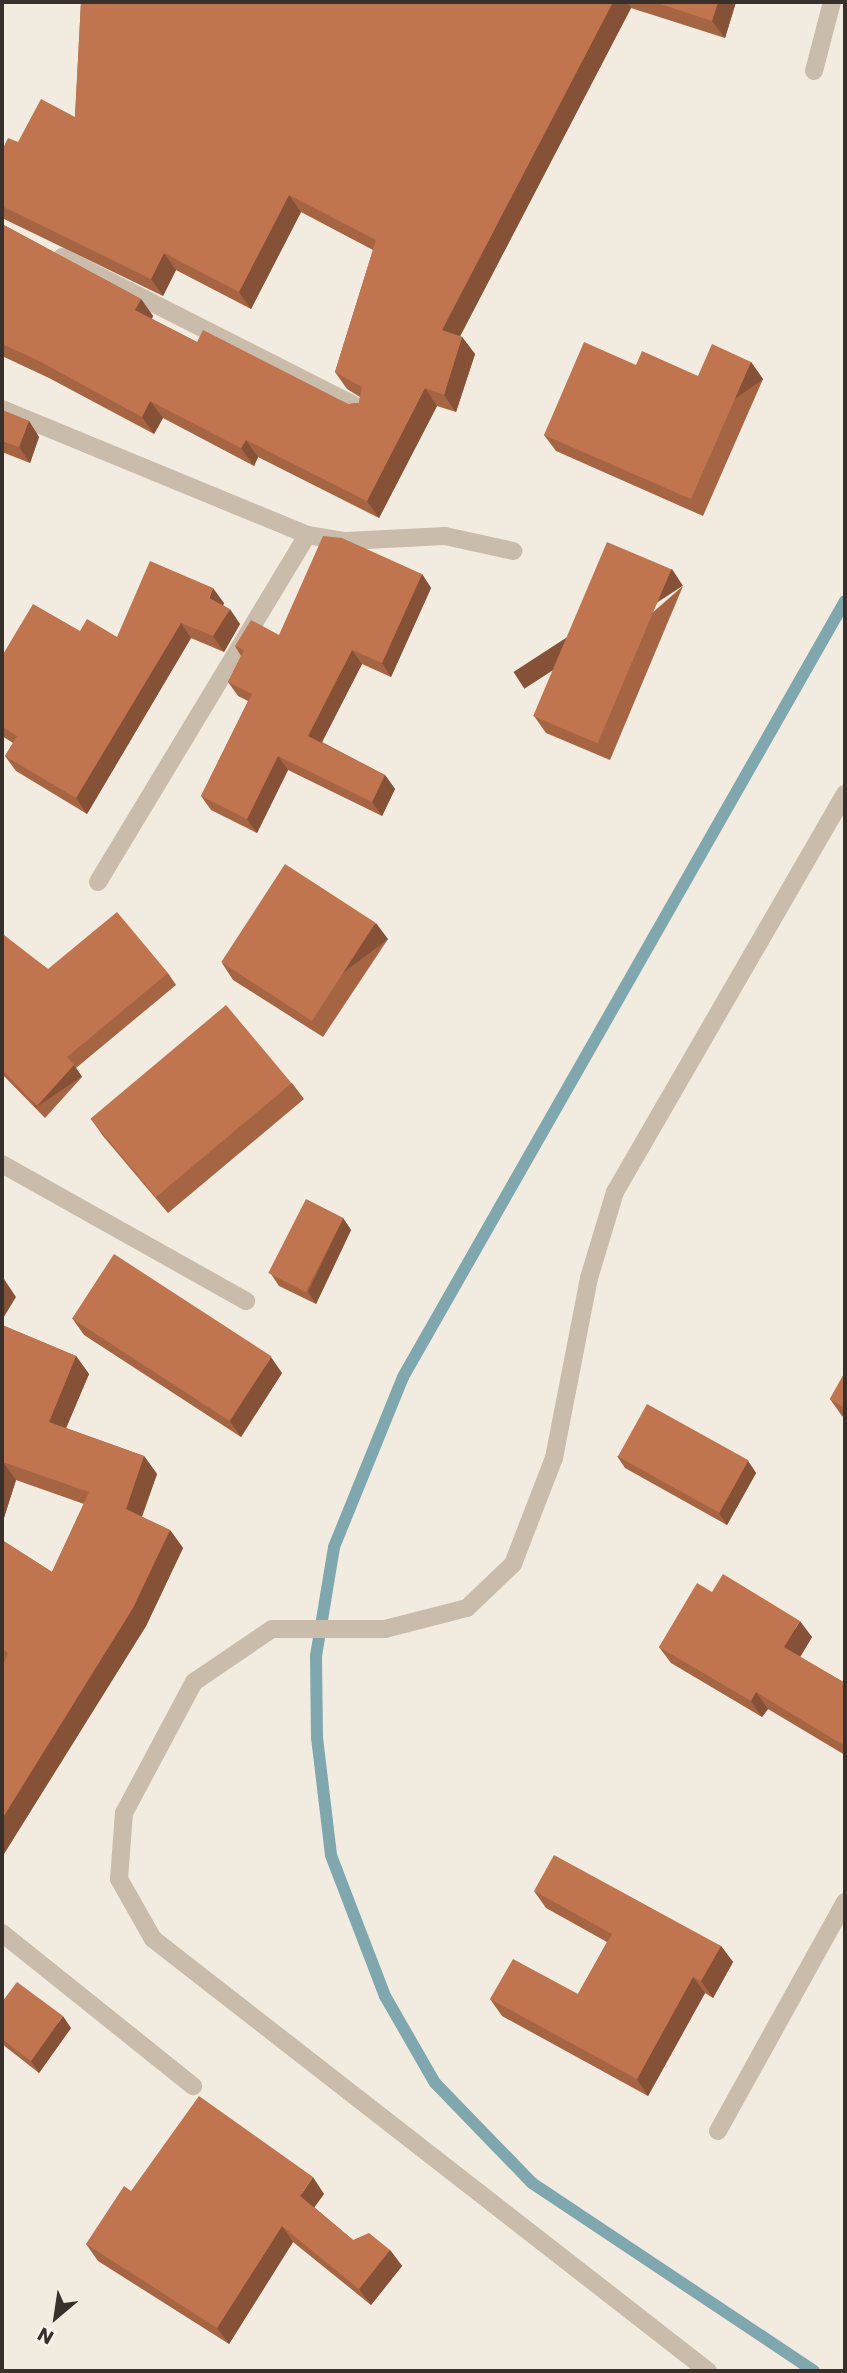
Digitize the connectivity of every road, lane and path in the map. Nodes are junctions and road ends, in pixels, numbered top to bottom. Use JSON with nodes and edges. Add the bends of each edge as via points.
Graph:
{"nodes":[{"id":1,"x":832,"y":2,"type":"edge"},
{"id":2,"x":814,"y":71,"type":"dead end"},
{"id":3,"x":38,"y":245,"type":"edge"},
{"id":4,"x":2,"y":409,"type":"edge"},
{"id":5,"x":365,"y":411,"type":"edge"},
{"id":6,"x":307,"y":535,"type":"junction"},
{"id":7,"x":513,"y":551,"type":"dead end"},
{"id":8,"x":845,"y":794,"type":"edge"},
{"id":9,"x":98,"y":882,"type":"dead end"},
{"id":10,"x":2,"y":1164,"type":"edge"},
{"id":11,"x":246,"y":1301,"type":"dead end"},
{"id":12,"x":845,"y":1902,"type":"edge"},
{"id":13,"x":2,"y":1933,"type":"edge"},
{"id":14,"x":193,"y":2086,"type":"dead end"},
{"id":15,"x":718,"y":2131,"type":"dead end"},
{"id":16,"x":708,"y":2371,"type":"edge"}],
"edges":[{"from":1,"to":2,"type":"street"},
{"from":3,"to":5,"type":"street"},
{"from":4,"to":6,"type":"street"},
{"from":6,"to":7,"type":"street","via":[[346,541],[445,536]]},
{"from":6,"to":9,"type":"street"},
{"from":8,"to":16,"type":"street","via":[[615,1192],[589,1278],[554,1458],[513,1564],[467,1608],[385,1629],[272,1629],[194,1682],[124,1814],[119,1879],[153,1940]]},
{"from":10,"to":11,"type":"street"},
{"from":12,"to":15,"type":"street"},
{"from":13,"to":14,"type":"street"}]}
